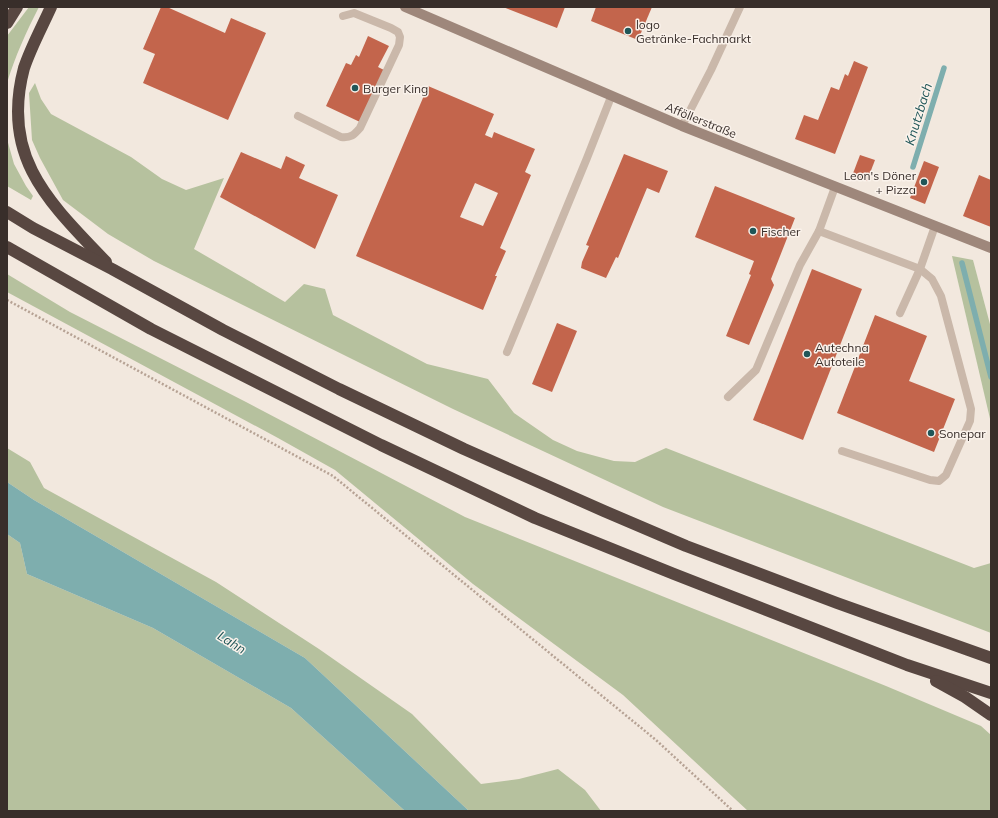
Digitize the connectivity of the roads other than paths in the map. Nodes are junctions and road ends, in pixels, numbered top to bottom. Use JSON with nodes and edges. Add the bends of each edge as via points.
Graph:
{"nodes":[{"id":1,"x":17,"y":7,"type":"edge"},
{"id":2,"x":51,"y":7,"type":"edge"},
{"id":3,"x":405,"y":7,"type":"edge"},
{"id":4,"x":740,"y":7,"type":"edge"},
{"id":5,"x":343,"y":16,"type":"dead end"},
{"id":6,"x":7,"y":23,"type":"edge"},
{"id":7,"x":611,"y":96,"type":"junction"},
{"id":8,"x":298,"y":116,"type":"dead end"},
{"id":9,"x":682,"y":126,"type":"junction"},
{"id":10,"x":835,"y":187,"type":"junction"},
{"id":11,"x":7,"y":212,"type":"edge"},
{"id":12,"x":935,"y":226,"type":"junction"},
{"id":13,"x":819,"y":231,"type":"junction"},
{"id":14,"x":7,"y":247,"type":"edge"},
{"id":15,"x":991,"y":248,"type":"edge"},
{"id":16,"x":112,"y":269,"type":"junction"},
{"id":17,"x":920,"y":269,"type":"junction"},
{"id":18,"x":900,"y":313,"type":"dead end"},
{"id":19,"x":508,"y":352,"type":"dead end"},
{"id":20,"x":728,"y":397,"type":"dead end"},
{"id":21,"x":842,"y":451,"type":"dead end"},
{"id":22,"x":991,"y":658,"type":"edge"},
{"id":23,"x":908,"y":665,"type":"junction"},
{"id":24,"x":991,"y":693,"type":"edge"},
{"id":25,"x":991,"y":715,"type":"edge"}],
"edges":[{"from":1,"to":6,"type":"highway"},
{"from":2,"to":16,"type":"highway","via":[[24,68],[17,94],[17,140],[21,154],[38,185],[55,208]]},
{"from":3,"to":7,"type":"main road","name":"Afföllerstraße"},
{"from":4,"to":9,"type":"lane"},
{"from":5,"to":8,"type":"lane","via":[[354,13],[391,28],[398,32],[399,45],[360,128],[354,135],[341,137]]},
{"from":7,"to":9,"type":"main road","name":"Afföllerstraße"},
{"from":7,"to":19,"type":"lane"},
{"from":9,"to":10,"type":"main road","name":"Afföllerstraße"},
{"from":10,"to":12,"type":"main road","name":"Afföllerstraße"},
{"from":10,"to":13,"type":"lane"},
{"from":11,"to":16,"type":"highway"},
{"from":12,"to":15,"type":"main road","name":"Afföllerstraße"},
{"from":12,"to":17,"type":"lane"},
{"from":13,"to":17,"type":"lane"},
{"from":13,"to":20,"type":"lane","via":[[800,265],[756,370]]},
{"from":14,"to":23,"type":"highway","via":[[152,329],[381,445],[535,518]]},
{"from":16,"to":22,"type":"highway","via":[[223,330],[339,389],[464,449],[604,511],[686,546]]},
{"from":17,"to":18,"type":"lane"},
{"from":17,"to":21,"type":"lane","via":[[932,279],[941,296],[971,409],[970,421],[946,475],[939,482]]},
{"from":23,"to":24,"type":"highway"},
{"from":23,"to":25,"type":"highway","via":[[965,697]]}]}
